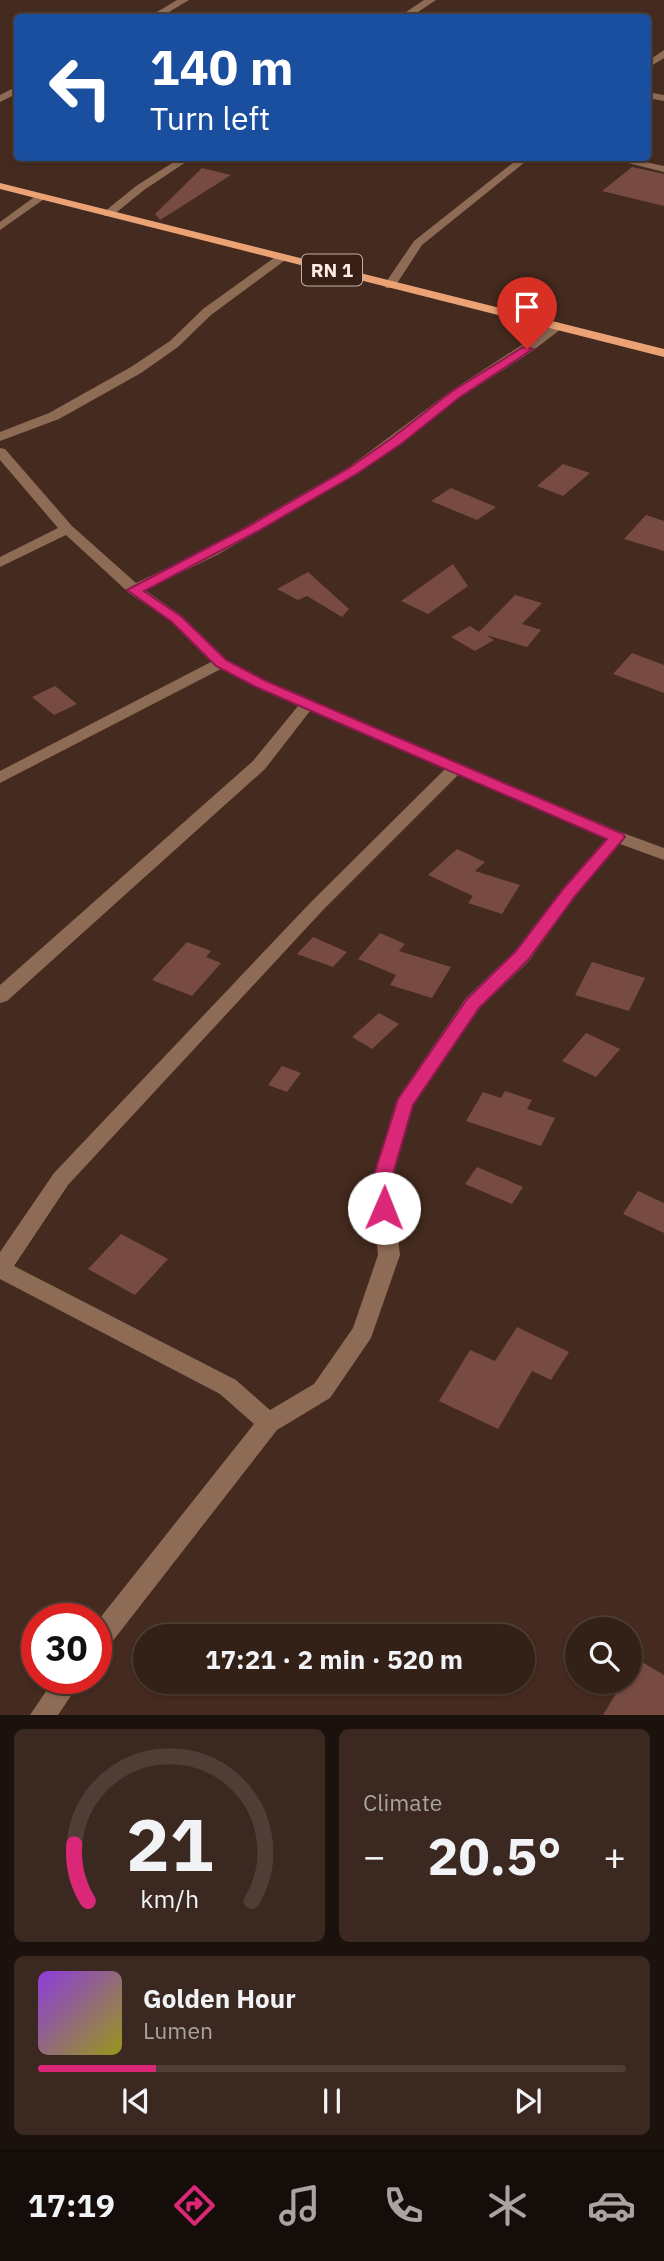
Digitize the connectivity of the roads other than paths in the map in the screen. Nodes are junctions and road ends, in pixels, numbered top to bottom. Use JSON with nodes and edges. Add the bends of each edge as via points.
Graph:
{"nodes":[{"id":1,"x":184,"y":0,"type":"edge"},
{"id":2,"x":431,"y":0,"type":"edge"},
{"id":3,"x":158,"y":14,"type":"edge"},
{"id":4,"x":408,"y":14,"type":"edge"},
{"id":5,"x":182,"y":161,"type":"edge"},
{"id":6,"x":521,"y":161,"type":"edge"},
{"id":7,"x":627,"y":161,"type":"edge"},
{"id":8,"x":664,"y":169,"type":"edge"},
{"id":9,"x":0,"y":186,"type":"edge"},
{"id":10,"x":41,"y":197,"type":"junction"},
{"id":11,"x":108,"y":214,"type":"junction"},
{"id":12,"x":0,"y":227,"type":"edge"},
{"id":13,"x":282,"y":258,"type":"junction"},
{"id":14,"x":390,"y":285,"type":"junction"},
{"id":15,"x":557,"y":326,"type":"junction"},
{"id":16,"x":664,"y":353,"type":"edge"},
{"id":17,"x":0,"y":437,"type":"edge"},
{"id":18,"x":0,"y":452,"type":"edge"},
{"id":19,"x":67,"y":529,"type":"junction"},
{"id":20,"x":0,"y":563,"type":"edge"},
{"id":21,"x":134,"y":590,"type":"junction"},
{"id":22,"x":221,"y":663,"type":"junction"},
{"id":23,"x":309,"y":703,"type":"junction"},
{"id":24,"x":456,"y":768,"type":"junction"},
{"id":25,"x":0,"y":778,"type":"edge"},
{"id":26,"x":617,"y":837,"type":"junction"},
{"id":27,"x":664,"y":854,"type":"edge"},
{"id":28,"x":0,"y":996,"type":"edge"},
{"id":29,"x":0,"y":1269,"type":"edge"},
{"id":30,"x":269,"y":1423,"type":"junction"},
{"id":31,"x":112,"y":1623,"type":"edge"},
{"id":32,"x":58,"y":1694,"type":"edge"},
{"id":33,"x":43,"y":1715,"type":"edge"}],
"edges":[{"from":1,"to":3,"type":"street"},
{"from":2,"to":4,"type":"street"},
{"from":5,"to":11,"type":"street"},
{"from":6,"to":14,"type":"street","via":[[418,243]]},
{"from":7,"to":8,"type":"street"},
{"from":9,"to":10,"type":"main road","number":"RN 1"},
{"from":10,"to":11,"type":"main road","number":"RN 1"},
{"from":10,"to":12,"type":"street"},
{"from":11,"to":13,"type":"main road","number":"RN 1"},
{"from":13,"to":14,"type":"main road","number":"RN 1"},
{"from":13,"to":17,"type":"street","via":[[136,370],[54,416]]},
{"from":14,"to":15,"type":"main road","number":"RN 1"},
{"from":15,"to":16,"type":"main road","number":"RN 1"},
{"from":15,"to":21,"type":"street","via":[[354,470],[224,545]]},
{"from":18,"to":19,"type":"street"},
{"from":19,"to":20,"type":"street"},
{"from":19,"to":21,"type":"street"},
{"from":21,"to":22,"type":"street","via":[[177,620]]},
{"from":22,"to":23,"type":"street"},
{"from":22,"to":25,"type":"street"},
{"from":23,"to":24,"type":"street"},
{"from":23,"to":28,"type":"street","via":[[259,765]]},
{"from":24,"to":26,"type":"street"},
{"from":24,"to":29,"type":"street","via":[[280,945],[61,1179]]},
{"from":26,"to":27,"type":"street"},
{"from":26,"to":30,"type":"street","via":[[522,956],[473,1003],[404,1104],[381,1184],[389,1255],[363,1332],[322,1391]]},
{"from":29,"to":30,"type":"street","via":[[228,1387]]},
{"from":30,"to":31,"type":"street"},
{"from":32,"to":33,"type":"street"}]}
